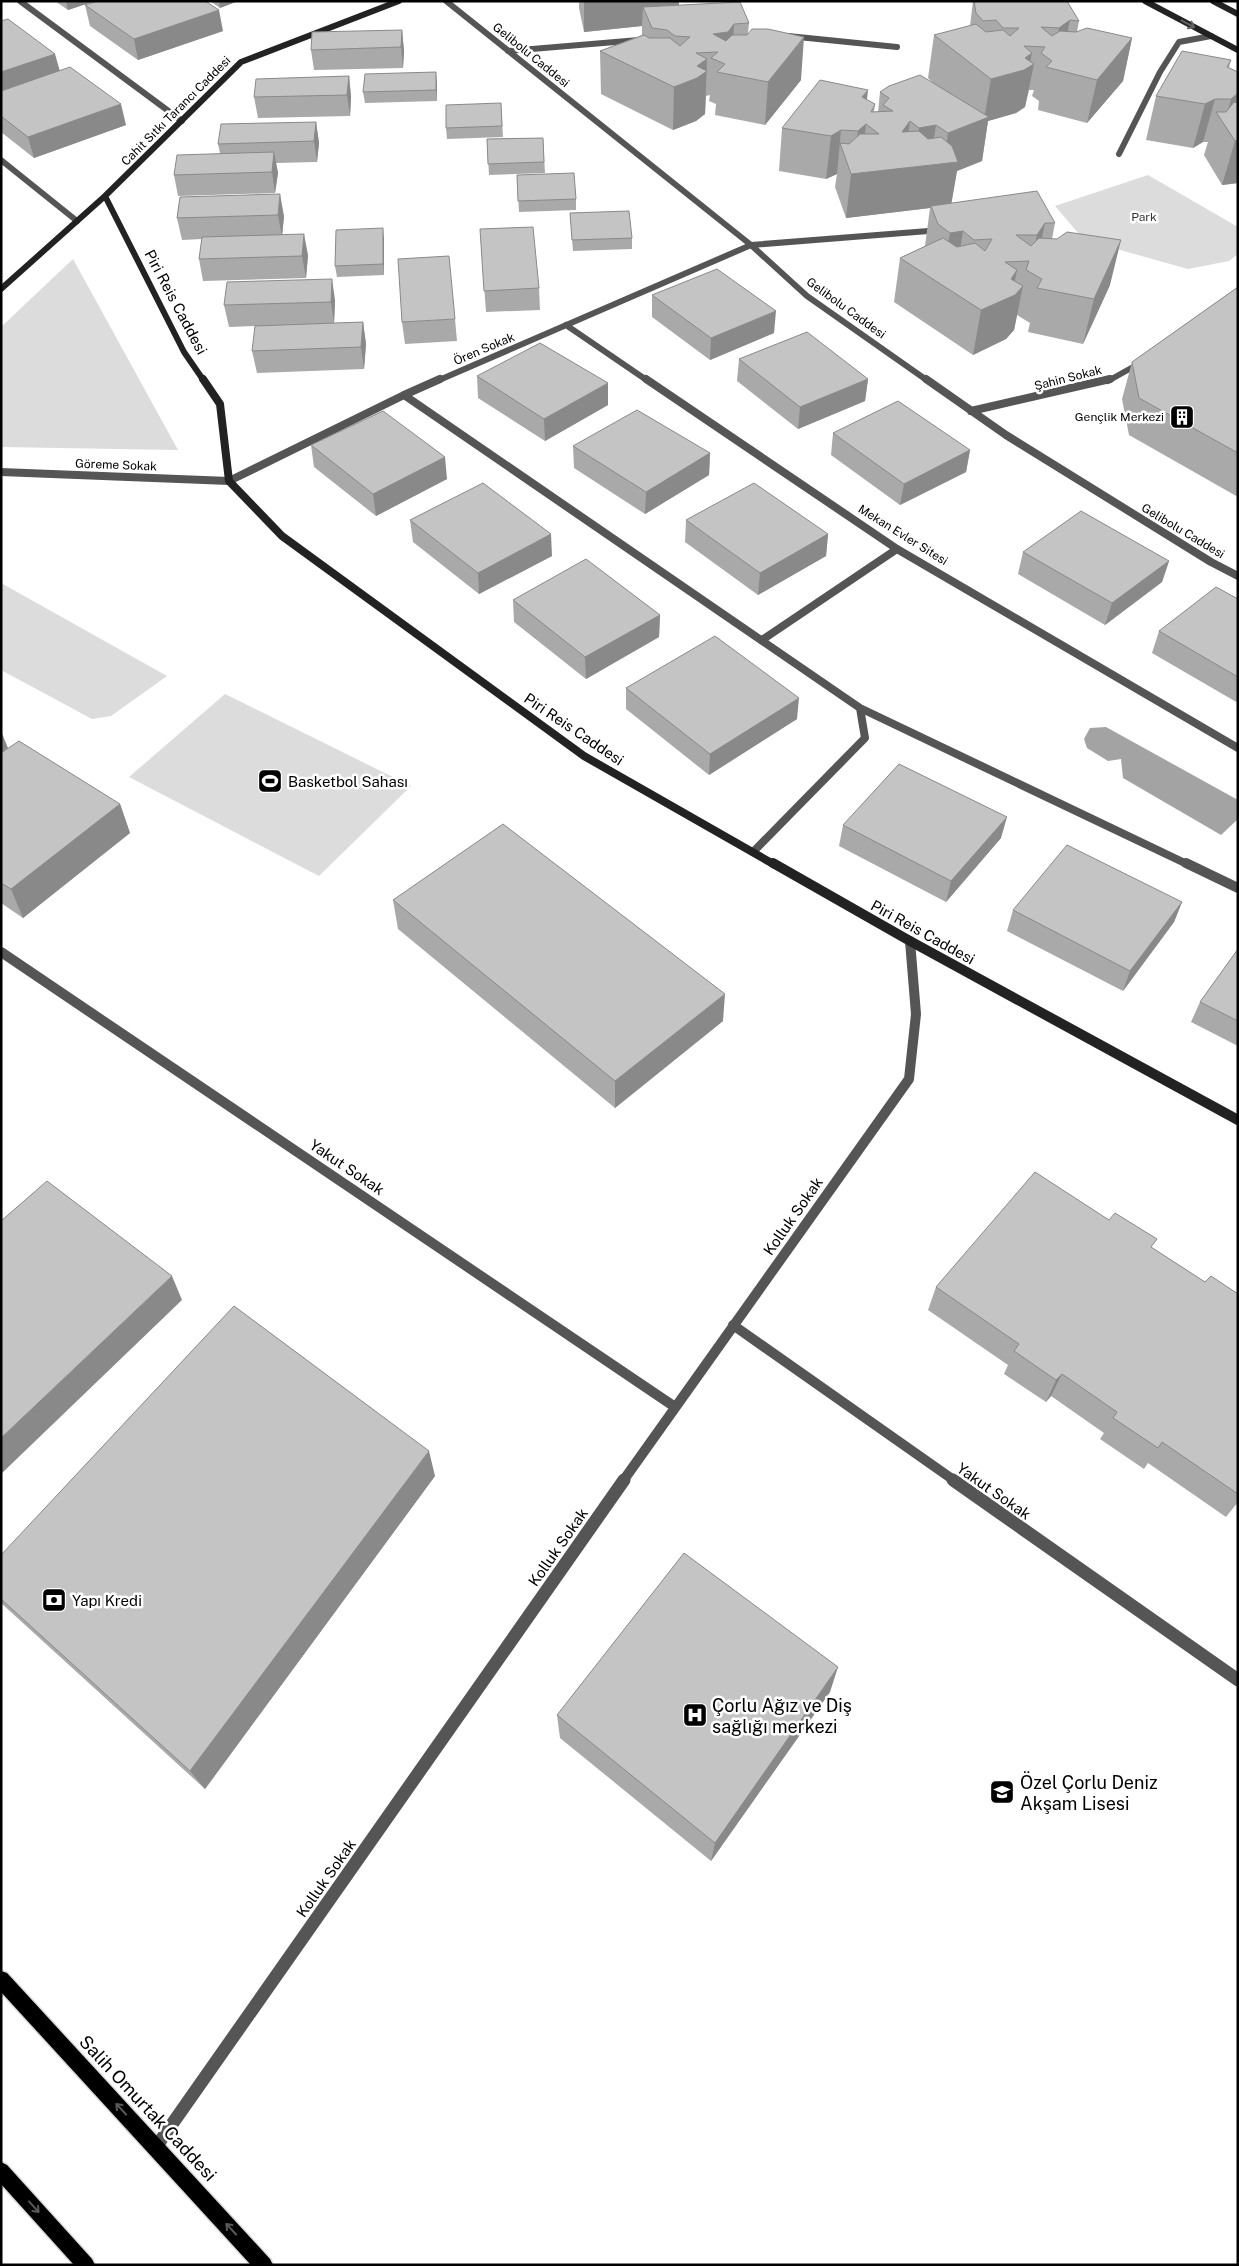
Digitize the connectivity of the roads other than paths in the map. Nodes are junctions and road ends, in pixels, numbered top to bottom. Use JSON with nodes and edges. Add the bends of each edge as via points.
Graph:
{"nodes":[{"id":1,"x":20,"y":1,"type":"edge"},
{"id":2,"x":399,"y":1,"type":"edge"},
{"id":3,"x":446,"y":1,"type":"edge"},
{"id":4,"x":1145,"y":1,"type":"edge"},
{"id":5,"x":1213,"y":1,"type":"edge"},
{"id":6,"x":1238,"y":14,"type":"edge"},
{"id":7,"x":784,"y":36,"type":"edge"},
{"id":8,"x":1211,"y":36,"type":"junction"},
{"id":9,"x":649,"y":40,"type":"edge"},
{"id":10,"x":897,"y":47,"type":"dead end"},
{"id":11,"x":1238,"y":50,"type":"edge"},
{"id":12,"x":508,"y":51,"type":"junction"},
{"id":13,"x":182,"y":121,"type":"junction"},
{"id":14,"x":1119,"y":154,"type":"dead end"},
{"id":15,"x":1,"y":160,"type":"edge"},
{"id":16,"x":105,"y":196,"type":"junction"},
{"id":17,"x":78,"y":221,"type":"junction"},
{"id":18,"x":946,"y":229,"type":"edge"},
{"id":19,"x":751,"y":245,"type":"junction"},
{"id":20,"x":1,"y":289,"type":"edge"},
{"id":21,"x":566,"y":325,"type":"junction"},
{"id":22,"x":1146,"y":360,"type":"edge"},
{"id":23,"x":404,"y":396,"type":"junction"},
{"id":24,"x":971,"y":411,"type":"junction"},
{"id":25,"x":1,"y":472,"type":"edge"},
{"id":26,"x":230,"y":481,"type":"junction"},
{"id":27,"x":897,"y":549,"type":"junction"},
{"id":28,"x":1238,"y":576,"type":"edge"},
{"id":29,"x":762,"y":640,"type":"junction"},
{"id":30,"x":860,"y":708,"type":"junction"},
{"id":31,"x":1238,"y":748,"type":"edge"},
{"id":32,"x":753,"y":852,"type":"junction"},
{"id":33,"x":1238,"y":888,"type":"edge"},
{"id":34,"x":910,"y":941,"type":"junction"},
{"id":35,"x":1,"y":952,"type":"edge"},
{"id":36,"x":1238,"y":1120,"type":"edge"},
{"id":37,"x":733,"y":1325,"type":"junction"},
{"id":38,"x":675,"y":1407,"type":"junction"},
{"id":39,"x":1238,"y":1680,"type":"edge"},
{"id":40,"x":1,"y":1979,"type":"edge"},
{"id":41,"x":156,"y":2147,"type":"junction"},
{"id":42,"x":1,"y":2171,"type":"edge"},
{"id":43,"x":86,"y":2265,"type":"edge"},
{"id":44,"x":264,"y":2265,"type":"edge"}],
"edges":[{"from":1,"to":13,"type":"street"},
{"from":2,"to":13,"type":"street","name":"Cahit Sıtkı Tarancı Caddesi","via":[[241,62]]},
{"from":3,"to":12,"type":"street","name":"Gelibolu Caddesi"},
{"from":4,"to":8,"type":"street","one_way":true},
{"from":5,"to":6,"type":"street"},
{"from":7,"to":10,"type":"street"},
{"from":8,"to":11,"type":"street"},
{"from":8,"to":14,"type":"street","via":[[1179,42],[1160,72]]},
{"from":9,"to":12,"type":"street"},
{"from":12,"to":19,"type":"street","name":"Gelibolu Caddesi"},
{"from":13,"to":16,"type":"street","name":"Cahit Sıtkı Tarancı Caddesi"},
{"from":15,"to":17,"type":"street"},
{"from":16,"to":17,"type":"street","name":"Cahit Sıtkı Tarancı Caddesi"},
{"from":16,"to":26,"type":"street","name":"Piri Reis Caddesi","via":[[184,352],[220,404]]},
{"from":17,"to":20,"type":"street","name":"Cahit Sıtkı Tarancı Caddesi"},
{"from":18,"to":19,"type":"street","name":"Ören Sokak"},
{"from":19,"to":21,"type":"street","name":"Ören Sokak"},
{"from":19,"to":24,"type":"street","name":"Gelibolu Caddesi","via":[[807,296]]},
{"from":21,"to":23,"type":"street","name":"Ören Sokak"},
{"from":21,"to":27,"type":"street","name":"Mekan Evler Sitesi"},
{"from":22,"to":24,"type":"street","name":"Şahin Sokak","via":[[1107,381]]},
{"from":23,"to":26,"type":"street","name":"Ören Sokak"},
{"from":23,"to":29,"type":"street"},
{"from":24,"to":28,"type":"street","name":"Gelibolu Caddesi"},
{"from":25,"to":26,"type":"street","name":"Göreme Sokak"},
{"from":26,"to":32,"type":"street","name":"Piri Reis Caddesi","via":[[282,536],[584,756]]},
{"from":27,"to":29,"type":"street"},
{"from":27,"to":31,"type":"street","name":"Mekan Evler Sitesi"},
{"from":29,"to":30,"type":"street"},
{"from":30,"to":32,"type":"street","via":[[865,738]]},
{"from":30,"to":33,"type":"street"},
{"from":32,"to":34,"type":"street","name":"Piri Reis Caddesi"},
{"from":34,"to":36,"type":"street","name":"Piri Reis Caddesi"},
{"from":34,"to":37,"type":"street","name":"Kolluk Sokak","via":[[916,1014],[909,1079]]},
{"from":35,"to":38,"type":"street","name":"Yakut Sokak"},
{"from":37,"to":38,"type":"street","name":"Kolluk Sokak"},
{"from":37,"to":39,"type":"street","name":"Yakut Sokak"},
{"from":38,"to":41,"type":"street","name":"Kolluk Sokak"},
{"from":41,"to":40,"type":"main road","name":"Salih Omurtak Caddesi","one_way":true},
{"from":44,"to":41,"type":"main road","name":"Salih Omurtak Caddesi","one_way":true},
{"from":42,"to":43,"type":"main road","one_way":true}]}
